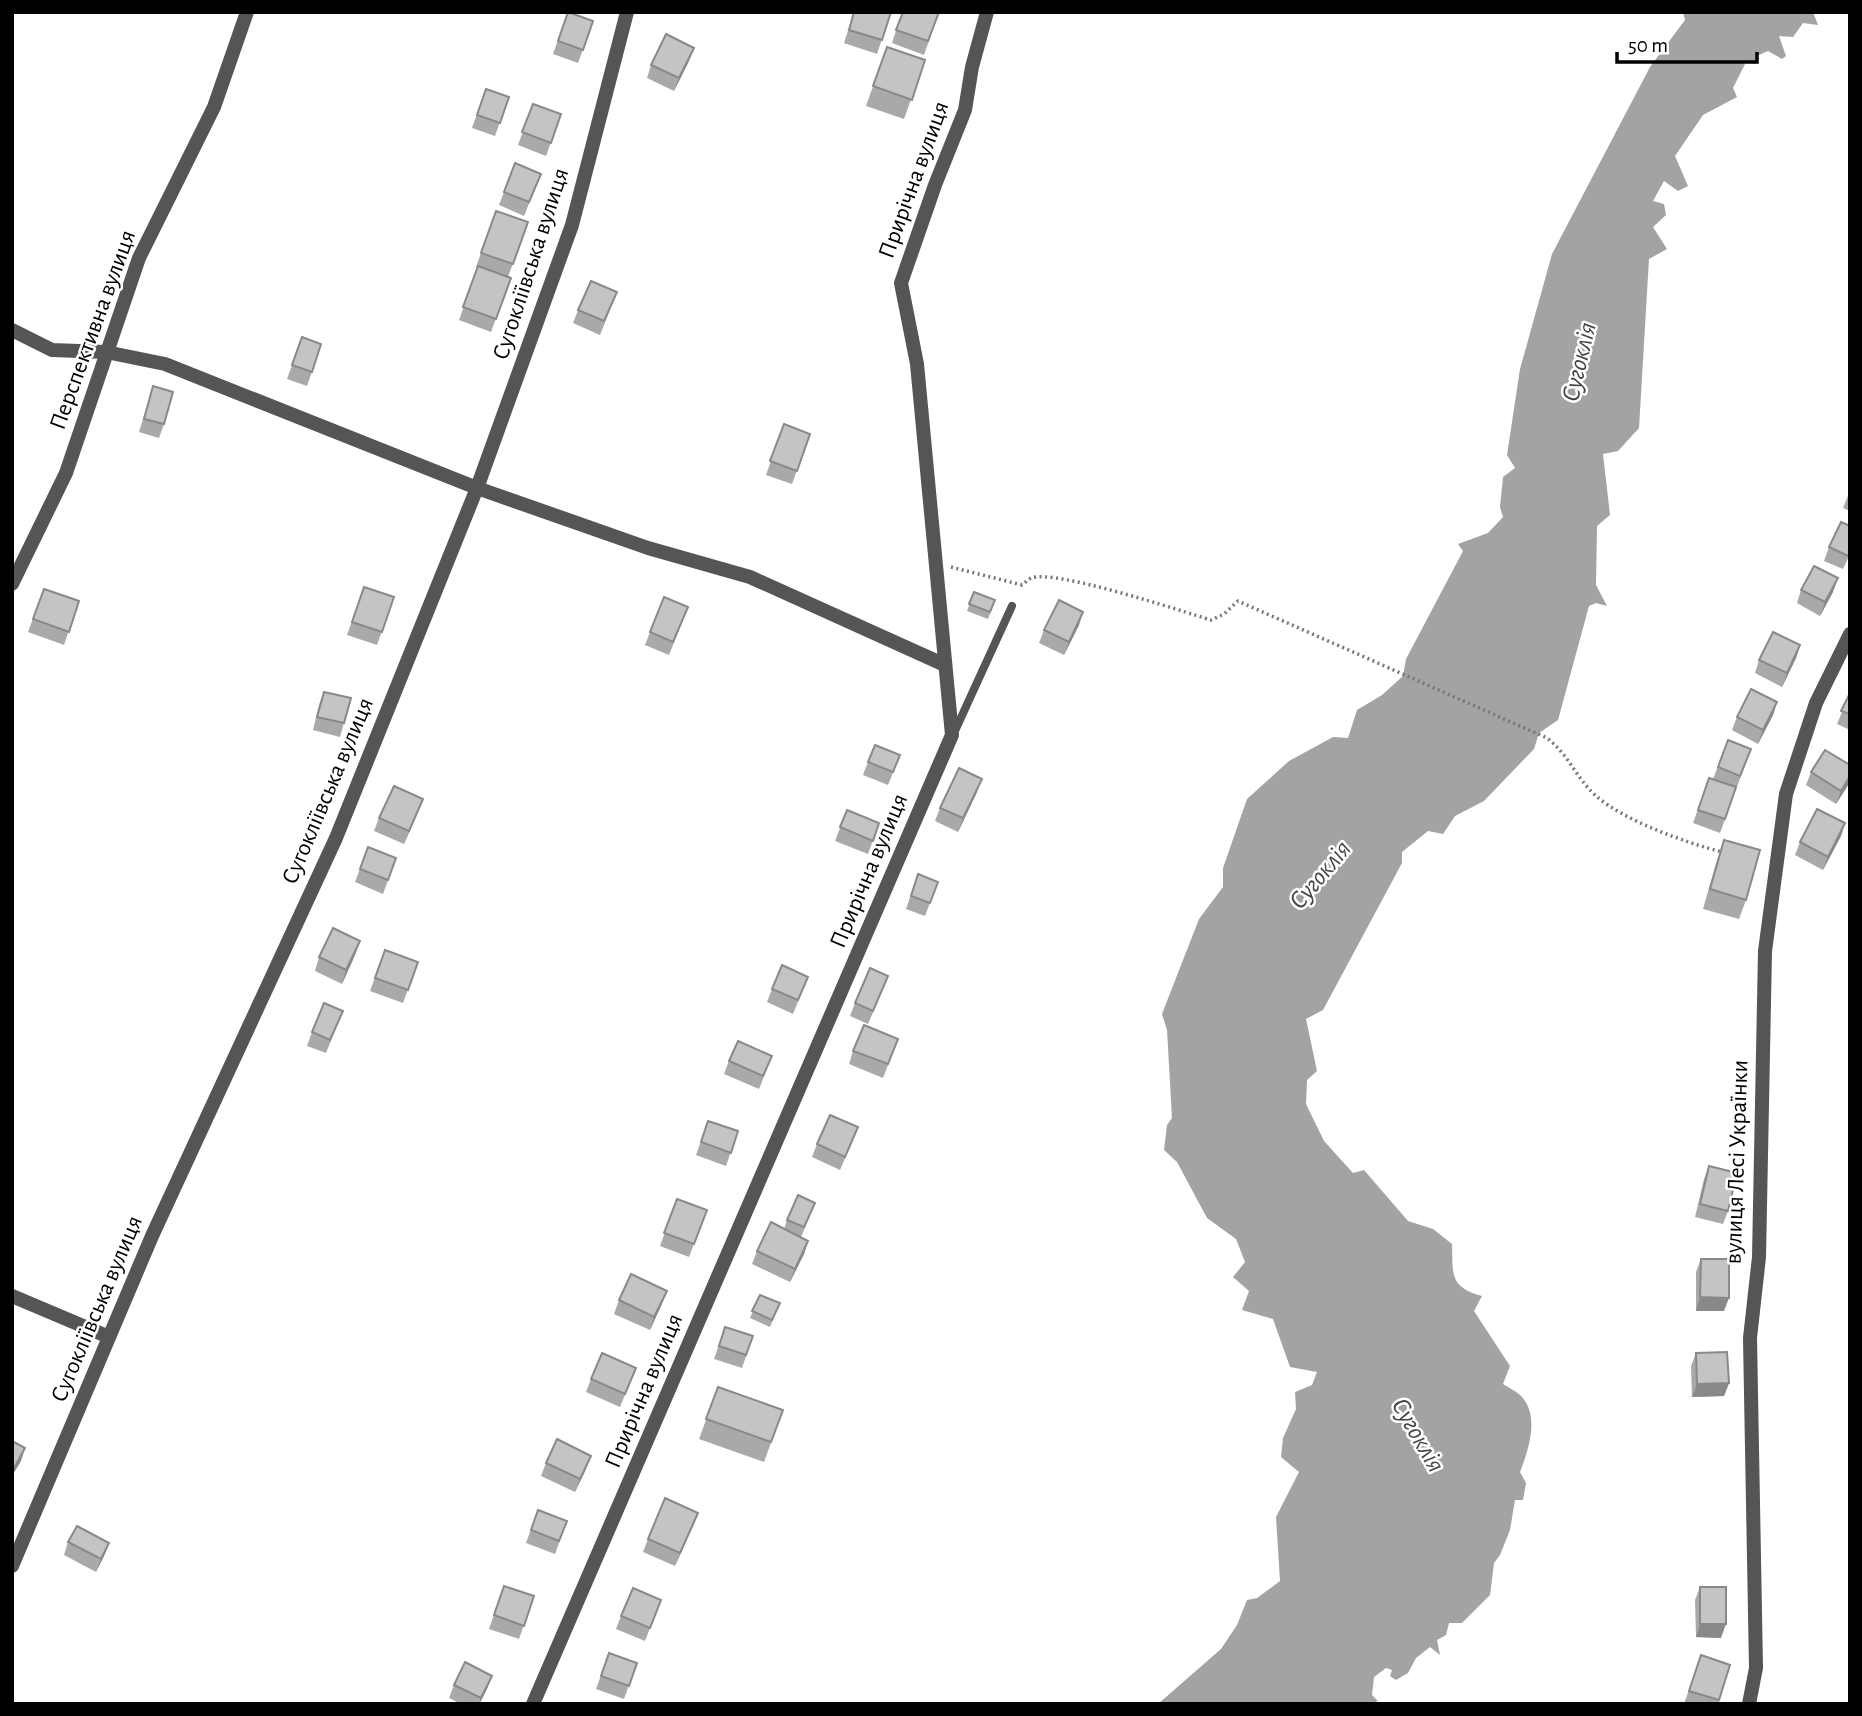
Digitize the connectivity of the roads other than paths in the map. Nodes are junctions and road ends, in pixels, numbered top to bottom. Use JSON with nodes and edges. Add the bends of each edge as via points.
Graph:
{"nodes":[{"id":1,"x":247,"y":12,"type":"edge"},
{"id":2,"x":627,"y":12,"type":"edge"},
{"id":3,"x":987,"y":12,"type":"edge"},
{"id":4,"x":12,"y":330,"type":"edge"},
{"id":5,"x":106,"y":352,"type":"junction"},
{"id":6,"x":477,"y":488,"type":"junction"},
{"id":7,"x":12,"y":584,"type":"edge"},
{"id":8,"x":1013,"y":606,"type":"dead end"},
{"id":9,"x":1850,"y":634,"type":"edge"},
{"id":10,"x":946,"y":665,"type":"junction"},
{"id":11,"x":952,"y":735,"type":"junction"},
{"id":12,"x":12,"y":1296,"type":"edge"},
{"id":13,"x":109,"y":1337,"type":"junction"},
{"id":14,"x":12,"y":1566,"type":"edge"},
{"id":15,"x":533,"y":1704,"type":"edge"},
{"id":16,"x":1749,"y":1704,"type":"edge"}],
"edges":[{"from":1,"to":5,"type":"street","name":"Перспективна вулиця","via":[[214,107],[139,258]]},
{"from":2,"to":6,"type":"street","name":"Сугокліївська вулиця","via":[[572,225]]},
{"from":3,"to":10,"type":"street","name":"Прирічна вулиця","via":[[965,110],[901,283],[917,364]]},
{"from":4,"to":5,"type":"street","via":[[52,351]]},
{"from":5,"to":6,"type":"street","via":[[164,363]]},
{"from":5,"to":7,"type":"street","name":"Перспективна вулиця","via":[[66,473]]},
{"from":6,"to":10,"type":"street","via":[[648,548],[750,577]]},
{"from":6,"to":13,"type":"street","name":"Сугокліївська вулиця","via":[[336,838]]},
{"from":8,"to":11,"type":"lane"},
{"from":9,"to":16,"type":"street","name":"вулиця Лесі Українки","via":[[1815,703],[1786,794],[1765,951],[1759,1257],[1750,1338],[1756,1668]]},
{"from":10,"to":11,"type":"street","name":"Прирічна вулиця"},
{"from":11,"to":15,"type":"street","name":"Прирічна вулиця"},
{"from":12,"to":13,"type":"street"},
{"from":13,"to":14,"type":"street","name":"Сугокліївська вулиця"}]}
